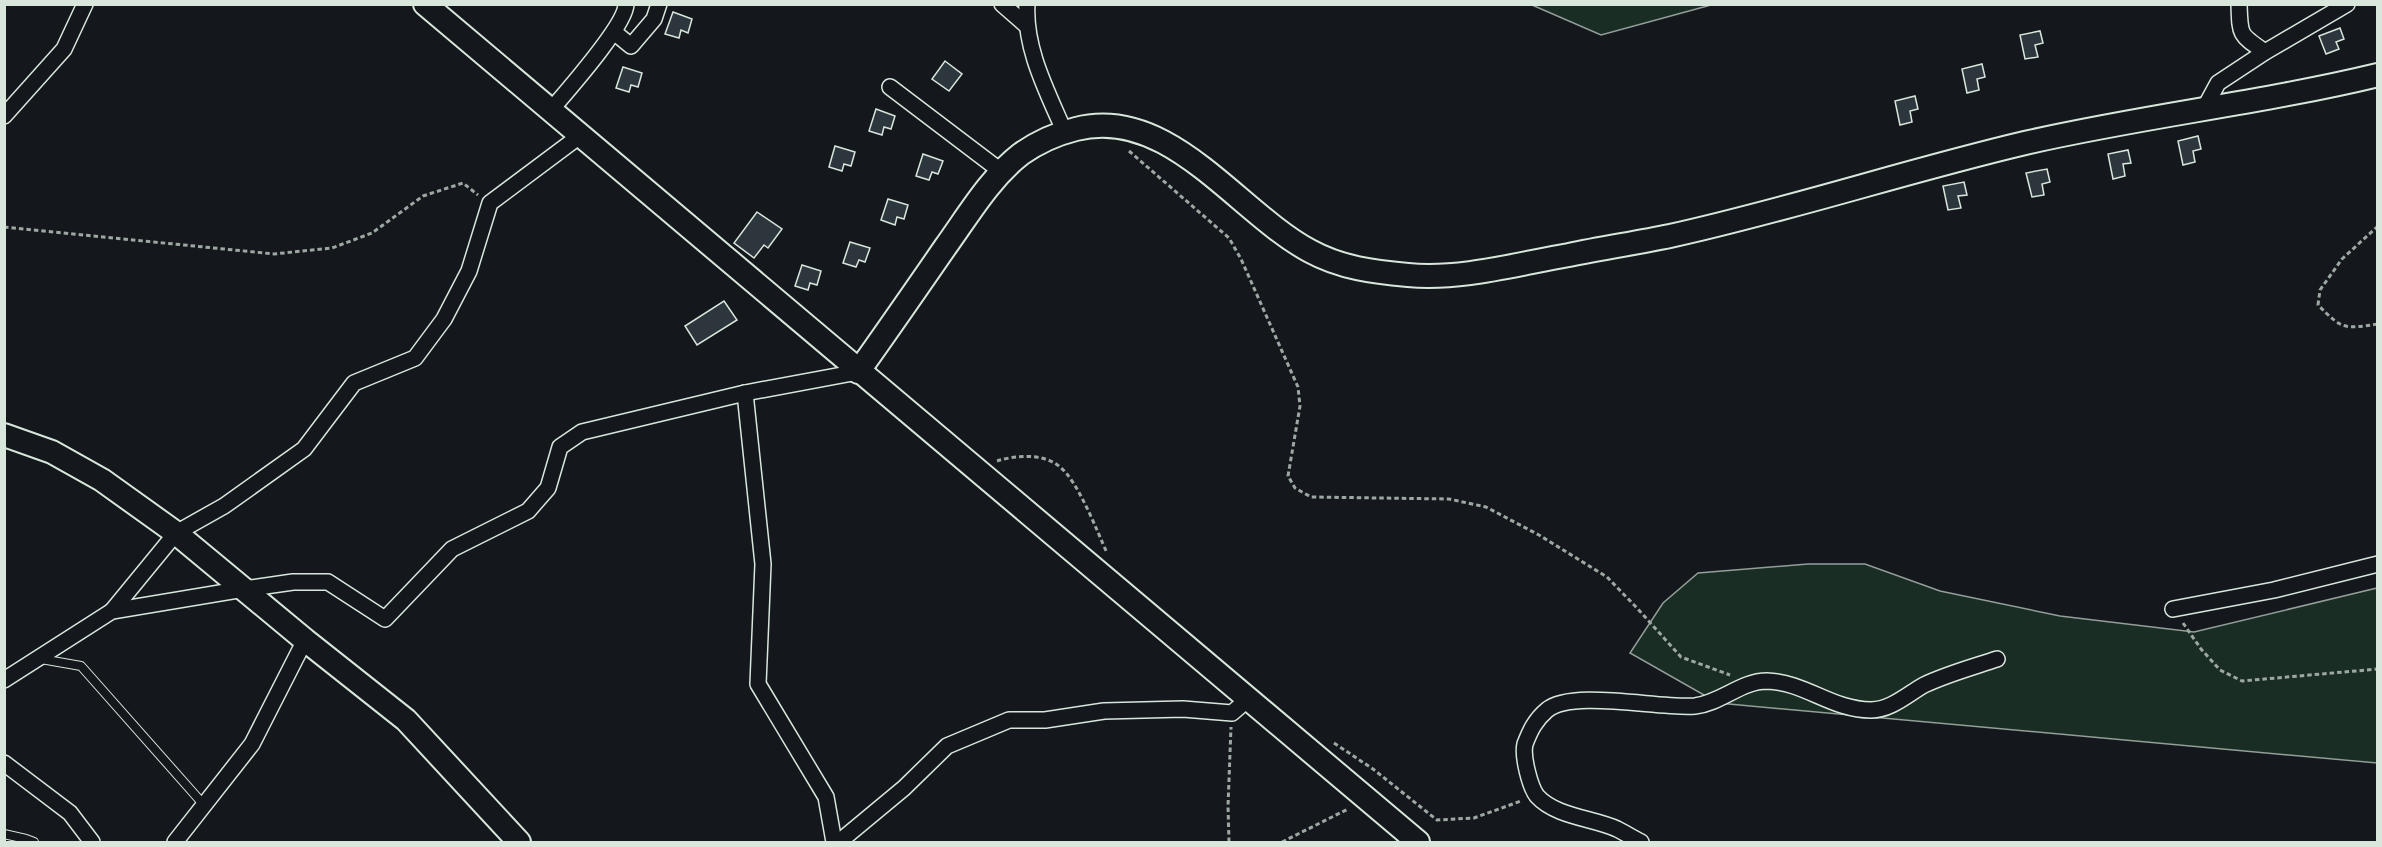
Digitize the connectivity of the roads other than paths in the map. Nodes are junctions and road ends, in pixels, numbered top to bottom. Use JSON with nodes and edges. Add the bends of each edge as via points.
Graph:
{"nodes":[{"id":1,"x":85,"y":4,"type":"edge"},
{"id":2,"x":425,"y":4,"type":"edge"},
{"id":3,"x":626,"y":4,"type":"edge"},
{"id":4,"x":659,"y":4,"type":"edge"},
{"id":5,"x":1002,"y":4,"type":"edge"},
{"id":6,"x":1027,"y":4,"type":"edge"},
{"id":7,"x":2239,"y":4,"type":"edge"},
{"id":8,"x":2347,"y":4,"type":"edge"},
{"id":9,"x":1027,"y":26,"type":"junction"},
{"id":10,"x":614,"y":32,"type":"junction"},
{"id":11,"x":2265,"y":52,"type":"junction"},
{"id":12,"x":2378,"y":75,"type":"edge"},
{"id":13,"x":890,"y":87,"type":"dead end"},
{"id":14,"x":2205,"y":107,"type":"junction"},
{"id":15,"x":551,"y":110,"type":"junction"},
{"id":16,"x":4,"y":116,"type":"edge"},
{"id":17,"x":1065,"y":132,"type":"junction"},
{"id":18,"x":581,"y":135,"type":"junction"},
{"id":19,"x":1002,"y":172,"type":"junction"},
{"id":20,"x":858,"y":372,"type":"junction"},
{"id":21,"x":745,"y":393,"type":"junction"},
{"id":22,"x":4,"y":435,"type":"edge"},
{"id":23,"x":176,"y":533,"type":"junction"},
{"id":24,"x":2378,"y":564,"type":"edge"},
{"id":25,"x":244,"y":589,"type":"junction"},
{"id":26,"x":2173,"y":609,"type":"road end"},
{"id":27,"x":112,"y":611,"type":"junction"},
{"id":28,"x":305,"y":640,"type":"junction"},
{"id":29,"x":39,"y":659,"type":"junction"},
{"id":30,"x":1997,"y":659,"type":"dead end"},
{"id":31,"x":4,"y":680,"type":"edge"},
{"id":32,"x":1240,"y":707,"type":"junction"},
{"id":33,"x":4,"y":763,"type":"edge"},
{"id":34,"x":204,"y":805,"type":"junction"},
{"id":35,"x":4,"y":834,"type":"edge"},
{"id":36,"x":34,"y":843,"type":"edge"},
{"id":37,"x":92,"y":843,"type":"edge"},
{"id":38,"x":175,"y":843,"type":"edge"},
{"id":39,"x":519,"y":843,"type":"edge"},
{"id":40,"x":834,"y":843,"type":"edge"},
{"id":41,"x":839,"y":843,"type":"edge"},
{"id":42,"x":1418,"y":843,"type":"edge"},
{"id":43,"x":1641,"y":843,"type":"edge"}],
"edges":[{"from":1,"to":16,"type":"street","via":[[64,49]]},
{"from":2,"to":15,"type":"street"},
{"from":3,"to":10,"type":"street","via":[[626,12]]},
{"from":4,"to":10,"type":"street","via":[[654,19],[631,46]]},
{"from":5,"to":9,"type":"street"},
{"from":6,"to":9,"type":"street"},
{"from":7,"to":11,"type":"street","via":[[2240,31]]},
{"from":8,"to":11,"type":"street"},
{"from":9,"to":17,"type":"street","via":[[1037,68]]},
{"from":10,"to":15,"type":"street"},
{"from":11,"to":14,"type":"street","via":[[2218,82]]},
{"from":12,"to":14,"type":"street"},
{"from":13,"to":19,"type":"street"},
{"from":14,"to":17,"type":"street","via":[[2026,143],[1672,235],[1482,271],[1417,276],[1371,272],[1307,250],[1164,141],[1108,126]]},
{"from":15,"to":18,"type":"street"},
{"from":17,"to":19,"type":"street","via":[[1021,154]]},
{"from":18,"to":20,"type":"street"},
{"from":18,"to":23,"type":"street","via":[[490,203],[468,271],[444,319],[415,358],[354,383],[304,449],[224,506]]},
{"from":19,"to":20,"type":"street"},
{"from":20,"to":21,"type":"street"},
{"from":20,"to":32,"type":"street"},
{"from":21,"to":25,"type":"street","via":[[582,432],[560,447],[548,488],[528,512],[452,549],[385,619],[328,582]]},
{"from":21,"to":40,"type":"street","via":[[763,564],[758,684],[826,797]]},
{"from":22,"to":23,"type":"street","via":[[52,452],[102,480]]},
{"from":23,"to":25,"type":"street"},
{"from":23,"to":27,"type":"street"},
{"from":24,"to":26,"type":"street","via":[[2274,590]]},
{"from":25,"to":27,"type":"street"},
{"from":25,"to":28,"type":"street"},
{"from":27,"to":29,"type":"street"},
{"from":28,"to":34,"type":"street","via":[[252,744]]},
{"from":28,"to":39,"type":"street","via":[[406,720]]},
{"from":29,"to":31,"type":"street"},
{"from":29,"to":34,"type":"lane","via":[[81,666]]},
{"from":30,"to":43,"type":"street","via":[[1925,685],[1874,711],[1848,708],[1800,687],[1768,681],[1752,682],[1722,698],[1695,706],[1570,700],[1548,709],[1531,728],[1524,749],[1537,796],[1554,808],[1616,829]]},
{"from":32,"to":41,"type":"street","via":[[1104,711],[1045,720],[1009,720],[947,746]]},
{"from":32,"to":42,"type":"street"},
{"from":33,"to":37,"type":"street","via":[[70,813]]},
{"from":34,"to":38,"type":"street"},
{"from":35,"to":36,"type":"lane"}]}
